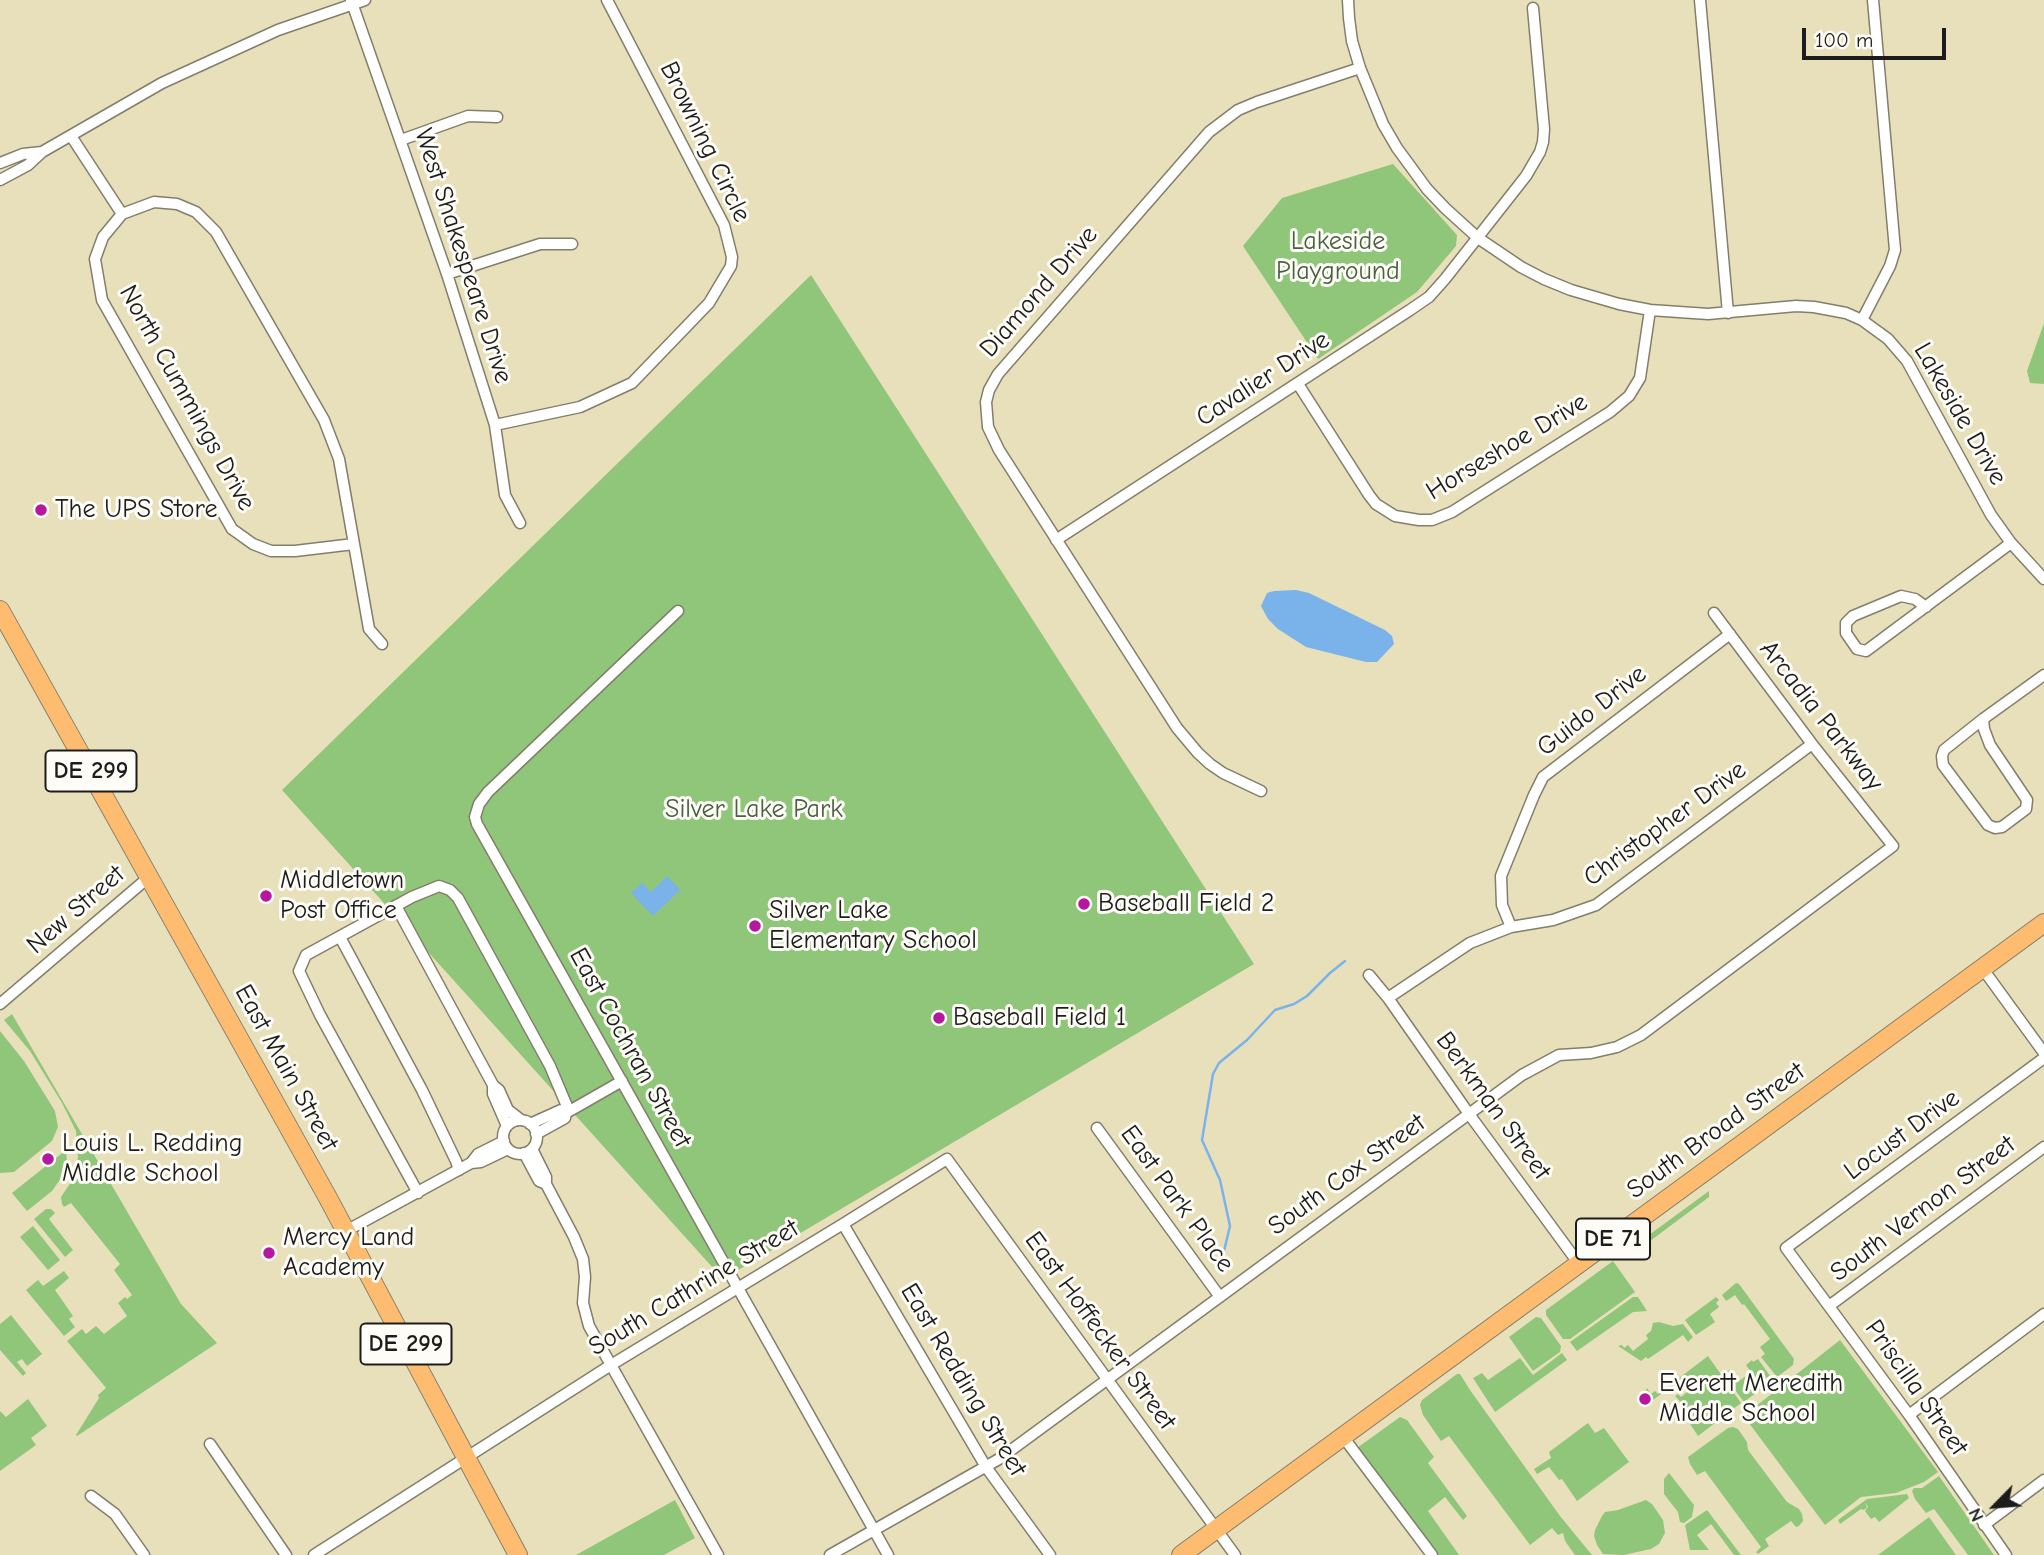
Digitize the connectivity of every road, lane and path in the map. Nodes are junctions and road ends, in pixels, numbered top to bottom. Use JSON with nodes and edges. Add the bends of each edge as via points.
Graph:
{"nodes":[{"id":1,"x":365,"y":0,"type":"edge"},
{"id":2,"x":607,"y":0,"type":"edge"},
{"id":3,"x":1348,"y":0,"type":"edge"},
{"id":4,"x":1700,"y":0,"type":"edge"},
{"id":5,"x":1873,"y":0,"type":"edge"},
{"id":6,"x":351,"y":2,"type":"edge"},
{"id":7,"x":1533,"y":8,"type":"dead end"},
{"id":8,"x":1360,"y":68,"type":"junction"},
{"id":9,"x":497,"y":117,"type":"dead end"},
{"id":10,"x":71,"y":136,"type":"junction"},
{"id":11,"x":401,"y":140,"type":"junction"},
{"id":12,"x":42,"y":152,"type":"junction"},
{"id":13,"x":0,"y":163,"type":"edge"},
{"id":14,"x":0,"y":180,"type":"edge"},
{"id":15,"x":122,"y":214,"type":"junction"},
{"id":16,"x":1478,"y":238,"type":"junction"},
{"id":17,"x":572,"y":244,"type":"dead end"},
{"id":18,"x":447,"y":274,"type":"junction"},
{"id":19,"x":1650,"y":310,"type":"junction"},
{"id":20,"x":1728,"y":313,"type":"junction"},
{"id":21,"x":1862,"y":320,"type":"junction"},
{"id":22,"x":1298,"y":384,"type":"junction"},
{"id":23,"x":495,"y":425,"type":"junction"},
{"id":24,"x":520,"y":523,"type":"dead end"},
{"id":25,"x":1056,"y":540,"type":"junction"},
{"id":26,"x":2011,"y":543,"type":"junction"},
{"id":27,"x":354,"y":544,"type":"junction"},
{"id":28,"x":2044,"y":579,"type":"edge"},
{"id":29,"x":1926,"y":607,"type":"junction"},
{"id":30,"x":0,"y":610,"type":"edge"},
{"id":31,"x":678,"y":611,"type":"dead end"},
{"id":32,"x":1714,"y":613,"type":"dead end"},
{"id":33,"x":1730,"y":634,"type":"junction"},
{"id":34,"x":382,"y":644,"type":"dead end"},
{"id":35,"x":2044,"y":675,"type":"edge"},
{"id":36,"x":1983,"y":719,"type":"junction"},
{"id":37,"x":1812,"y":744,"type":"junction"},
{"id":38,"x":1261,"y":791,"type":"dead end"},
{"id":39,"x":1894,"y":846,"type":"joint"},
{"id":40,"x":149,"y":877,"type":"junction"},
{"id":41,"x":396,"y":906,"type":"junction"},
{"id":42,"x":2044,"y":923,"type":"edge"},
{"id":43,"x":1511,"y":927,"type":"junction"},
{"id":44,"x":340,"y":937,"type":"junction"},
{"id":45,"x":1983,"y":969,"type":"junction"},
{"id":46,"x":1369,"y":975,"type":"dead end"},
{"id":47,"x":1388,"y":998,"type":"junction"},
{"id":48,"x":0,"y":1004,"type":"edge"},
{"id":49,"x":2044,"y":1056,"type":"edge"},
{"id":50,"x":622,"y":1081,"type":"junction"},
{"id":51,"x":493,"y":1085,"type":"junction"},
{"id":52,"x":568,"y":1112,"type":"junction"},
{"id":53,"x":1469,"y":1114,"type":"junction"},
{"id":54,"x":507,"y":1126,"type":"junction"},
{"id":55,"x":529,"y":1126,"type":"junction"},
{"id":56,"x":1097,"y":1128,"type":"dead end"},
{"id":57,"x":506,"y":1145,"type":"junction"},
{"id":58,"x":2044,"y":1147,"type":"edge"},
{"id":59,"x":528,"y":1151,"type":"junction"},
{"id":60,"x":947,"y":1159,"type":"joint"},
{"id":61,"x":459,"y":1170,"type":"junction"},
{"id":62,"x":418,"y":1193,"type":"junction"},
{"id":63,"x":843,"y":1224,"type":"junction"},
{"id":64,"x":346,"y":1231,"type":"junction"},
{"id":65,"x":1786,"y":1248,"type":"joint"},
{"id":66,"x":1579,"y":1264,"type":"junction"},
{"id":67,"x":738,"y":1287,"type":"junction"},
{"id":68,"x":1220,"y":1297,"type":"junction"},
{"id":69,"x":1829,"y":1306,"type":"junction"},
{"id":70,"x":2044,"y":1314,"type":"edge"},
{"id":71,"x":611,"y":1365,"type":"junction"},
{"id":72,"x":1107,"y":1379,"type":"junction"},
{"id":73,"x":1909,"y":1415,"type":"junction"},
{"id":74,"x":1344,"y":1437,"type":"junction"},
{"id":75,"x":210,"y":1444,"type":"dead end"},
{"id":76,"x":466,"y":1457,"type":"junction"},
{"id":77,"x":986,"y":1467,"type":"junction"},
{"id":78,"x":2044,"y":1480,"type":"edge"},
{"id":79,"x":91,"y":1496,"type":"dead end"},
{"id":80,"x":1984,"y":1525,"type":"junction"},
{"id":81,"x":874,"y":1530,"type":"junction"},
{"id":82,"x":1216,"y":1530,"type":"junction"},
{"id":83,"x":145,"y":1555,"type":"edge"},
{"id":84,"x":286,"y":1555,"type":"edge"},
{"id":85,"x":314,"y":1555,"type":"edge"},
{"id":86,"x":518,"y":1555,"type":"edge"},
{"id":87,"x":718,"y":1555,"type":"edge"},
{"id":88,"x":830,"y":1555,"type":"edge"},
{"id":89,"x":888,"y":1555,"type":"edge"},
{"id":90,"x":1050,"y":1555,"type":"edge"},
{"id":91,"x":1181,"y":1555,"type":"edge"},
{"id":92,"x":1235,"y":1555,"type":"edge"},
{"id":93,"x":1432,"y":1555,"type":"edge"},
{"id":94,"x":2006,"y":1555,"type":"edge"}],
"edges":[{"from":1,"to":6,"type":"street"},
{"from":2,"to":23,"type":"street","name":"Browning Circle","via":[[724,225],[731,266],[709,303],[632,383],[580,407]]},
{"from":3,"to":8,"type":"street","name":"Lakeside Drive"},
{"from":4,"to":20,"type":"street"},
{"from":5,"to":21,"type":"street","via":[[1895,250]]},
{"from":6,"to":10,"type":"street","via":[[162,83]]},
{"from":6,"to":11,"type":"street","name":"West Shakespeare Drive"},
{"from":7,"to":16,"type":"street","name":"Cavalier Drive","via":[[1543,142],[1534,165]]},
{"from":8,"to":16,"type":"street","name":"Lakeside Drive","via":[[1384,124],[1412,169]]},
{"from":8,"to":25,"type":"street","name":"Diamond Drive","via":[[1238,110],[1209,132],[993,382],[986,402],[992,439]]},
{"from":9,"to":11,"type":"street","via":[[468,116]]},
{"from":10,"to":12,"type":"street"},
{"from":10,"to":15,"type":"street"},
{"from":11,"to":18,"type":"street","name":"West Shakespeare Drive"},
{"from":12,"to":13,"type":"street"},
{"from":12,"to":14,"type":"street"},
{"from":15,"to":27,"type":"street","via":[[154,202],[177,204],[196,212],[216,232],[324,419],[339,460]]},
{"from":15,"to":27,"type":"street","name":"North Cummings Drive","via":[[103,237],[95,259],[102,300],[232,529],[271,551]]},
{"from":16,"to":19,"type":"street","name":"Lakeside Drive","via":[[1521,267],[1562,286]]},
{"from":16,"to":22,"type":"street","name":"Cavalier Drive","via":[[1429,297]]},
{"from":17,"to":18,"type":"street","via":[[540,244]]},
{"from":18,"to":23,"type":"street","name":"West Shakespeare Drive"},
{"from":19,"to":20,"type":"street","name":"Lakeside Drive"},
{"from":19,"to":22,"type":"street","name":"Horseshoe Drive","via":[[1640,378],[1620,405],[1452,512],[1432,520],[1395,516],[1376,504]]},
{"from":20,"to":21,"type":"street","name":"Lakeside Drive","via":[[1796,306],[1846,313]]},
{"from":21,"to":26,"type":"street","name":"Lakeside Drive","via":[[1907,361]]},
{"from":22,"to":25,"type":"street","name":"Cavalier Drive"},
{"from":23,"to":24,"type":"street","name":"West Shakespeare Drive","via":[[505,495]]},
{"from":25,"to":38,"type":"street","name":"Diamond Drive","via":[[1188,741],[1223,773]]},
{"from":26,"to":28,"type":"street","name":"Lakeside Drive"},
{"from":26,"to":29,"type":"street"},
{"from":27,"to":34,"type":"street","via":[[369,628]]},
{"from":29,"to":29,"type":"street","via":[[1866,651],[1857,649],[1846,634],[1846,623],[1853,616],[1901,596]]},
{"from":30,"to":40,"type":"main road","name":"East Main Street","number":"DE 299"},
{"from":31,"to":50,"type":"street","name":"East Cochran Street","via":[[488,792],[476,811],[477,824]]},
{"from":32,"to":33,"type":"street","name":"Arcadia Parkway"},
{"from":33,"to":37,"type":"street","name":"Arcadia Parkway"},
{"from":33,"to":43,"type":"street","name":"Guido Drive","via":[[1544,777],[1501,876],[1502,905]]},
{"from":35,"to":36,"type":"street"},
{"from":36,"to":36,"type":"street","via":[[1942,756],[1943,765],[1995,828],[2025,810],[2027,800],[1990,745]]},
{"from":37,"to":39,"type":"street","name":"Arcadia Parkway"},
{"from":37,"to":43,"type":"street","name":"Christopher Drive","via":[[1596,905],[1553,920]]},
{"from":39,"to":53,"type":"street","name":"South Cox Street","via":[[1641,1035],[1617,1047],[1559,1055],[1522,1075]]},
{"from":40,"to":48,"type":"street","name":"New Street"},
{"from":40,"to":64,"type":"main road","name":"East Main Street","number":"DE 299"},
{"from":41,"to":44,"type":"street"},
{"from":41,"to":51,"type":"street"},
{"from":41,"to":52,"type":"street","via":[[439,886],[458,898],[550,1066]]},
{"from":42,"to":45,"type":"main road","name":"South Broad Street","number":"DE 71"},
{"from":43,"to":47,"type":"street","name":"Christopher Drive","via":[[1471,943]]},
{"from":44,"to":61,"type":"street"},
{"from":44,"to":62,"type":"street","via":[[306,955],[299,971]]},
{"from":45,"to":49,"type":"street"},
{"from":45,"to":66,"type":"main road","name":"South Broad Street","number":"DE 71"},
{"from":46,"to":47,"type":"street","name":"Berkman Street"},
{"from":47,"to":53,"type":"street","name":"Berkman Street"},
{"from":49,"to":65,"type":"street","name":"Locust Drive"},
{"from":50,"to":52,"type":"street"},
{"from":50,"to":67,"type":"street","name":"East Cochran Street"},
{"from":51,"to":54,"type":"street"},
{"from":51,"to":55,"type":"street","via":[[509,1110]]},
{"from":52,"to":55,"type":"street","via":[[565,1118]]},
{"from":53,"to":66,"type":"street","name":"Berkman Street"},
{"from":53,"to":68,"type":"street","name":"South Cox Street"},
{"from":54,"to":55,"type":"street","via":[[516,1121]]},
{"from":54,"to":57,"type":"street"},
{"from":55,"to":59,"type":"street","via":[[535,1144]]},
{"from":56,"to":68,"type":"street","name":"East Park Place"},
{"from":57,"to":59,"type":"street","via":[[516,1153]]},
{"from":57,"to":61,"type":"street","via":[[478,1154]]},
{"from":58,"to":69,"type":"street","name":"South Vernon Street"},
{"from":59,"to":71,"type":"street","via":[[539,1181],[546,1184],[580,1250],[589,1326]]},
{"from":60,"to":63,"type":"street","name":"South Cathrine Street"},
{"from":60,"to":72,"type":"street","name":"East Hoffecker Street"},
{"from":61,"to":62,"type":"street"},
{"from":62,"to":64,"type":"street"},
{"from":63,"to":67,"type":"street","name":"South Cathrine Street"},
{"from":63,"to":77,"type":"street","name":"East Redding Street"},
{"from":64,"to":76,"type":"main road","name":"East Main Street","number":"DE 299"},
{"from":65,"to":69,"type":"street","name":"Priscilla Street"},
{"from":66,"to":74,"type":"main road","name":"South Broad Street","number":"DE 71"},
{"from":67,"to":71,"type":"street","name":"South Cathrine Street"},
{"from":67,"to":81,"type":"street","name":"East Cochran Street"},
{"from":68,"to":72,"type":"street","name":"South Cox Street"},
{"from":69,"to":73,"type":"street","name":"Priscilla Street"},
{"from":70,"to":73,"type":"street"},
{"from":71,"to":76,"type":"street","name":"South Cathrine Street"},
{"from":71,"to":87,"type":"street"},
{"from":72,"to":77,"type":"street","name":"South Cox Street"},
{"from":72,"to":82,"type":"street","name":"East Hoffecker Street"},
{"from":73,"to":80,"type":"street","name":"Priscilla Street"},
{"from":74,"to":82,"type":"main road","name":"South Broad Street","number":"DE 71"},
{"from":74,"to":93,"type":"street"},
{"from":75,"to":84,"type":"street"},
{"from":76,"to":85,"type":"street","name":"South Cathrine Street"},
{"from":76,"to":86,"type":"main road","name":"East Main Street","number":"DE 299"},
{"from":77,"to":81,"type":"street","name":"South Cox Street"},
{"from":77,"to":90,"type":"street","name":"East Redding Street"},
{"from":78,"to":80,"type":"street"},
{"from":79,"to":83,"type":"street","via":[[116,1514]]},
{"from":80,"to":94,"type":"street","name":"Priscilla Street"},
{"from":81,"to":88,"type":"street","name":"South Cox Street"},
{"from":81,"to":89,"type":"street","name":"East Cochran Street"},
{"from":82,"to":91,"type":"main road","name":"South Broad Street","number":"DE 71"},
{"from":82,"to":92,"type":"street","name":"East Hoffecker Street"}]}
